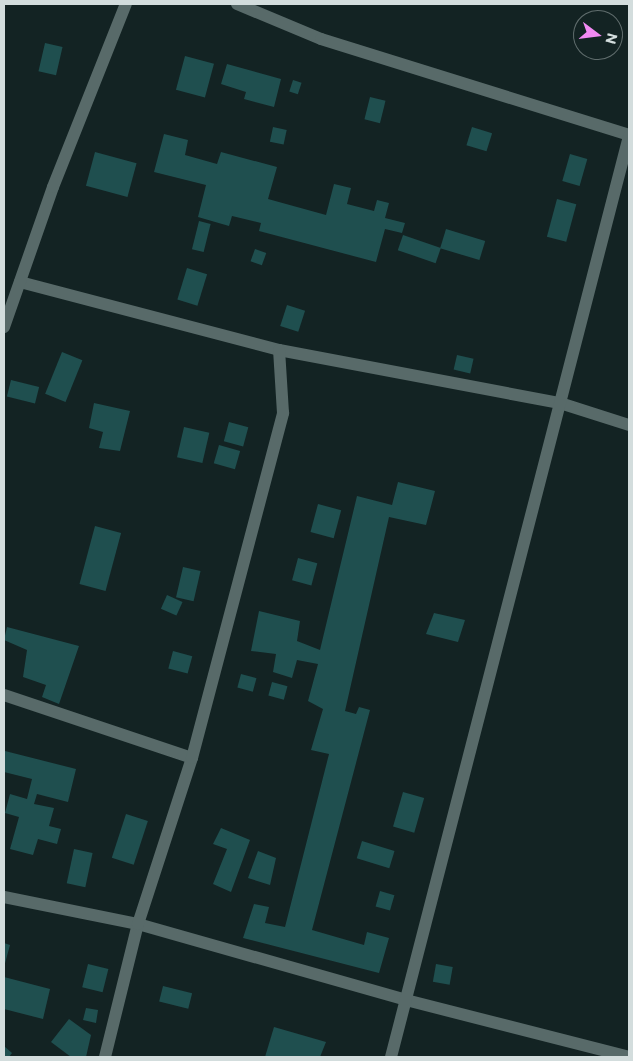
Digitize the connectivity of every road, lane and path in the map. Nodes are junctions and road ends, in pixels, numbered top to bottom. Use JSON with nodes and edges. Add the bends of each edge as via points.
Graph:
{"nodes":[{"id":1,"x":126,"y":4,"type":"edge"},
{"id":2,"x":238,"y":4,"type":"edge"},
{"id":3,"x":629,"y":135,"type":"edge"},
{"id":4,"x":20,"y":282,"type":"junction"},
{"id":5,"x":4,"y":327,"type":"edge"},
{"id":6,"x":279,"y":350,"type":"junction"},
{"id":7,"x":560,"y":403,"type":"junction"},
{"id":8,"x":629,"y":425,"type":"edge"},
{"id":9,"x":4,"y":695,"type":"edge"},
{"id":10,"x":192,"y":758,"type":"junction"},
{"id":11,"x":4,"y":897,"type":"edge"},
{"id":12,"x":138,"y":924,"type":"junction"},
{"id":13,"x":406,"y":1000,"type":"junction"},
{"id":14,"x":105,"y":1057,"type":"edge"},
{"id":15,"x":390,"y":1057,"type":"edge"},
{"id":16,"x":629,"y":1057,"type":"edge"}],
"edges":[{"from":1,"to":4,"type":"street","via":[[53,187]]},
{"from":2,"to":3,"type":"street","via":[[321,39]]},
{"from":3,"to":7,"type":"street"},
{"from":4,"to":5,"type":"street"},
{"from":4,"to":6,"type":"street"},
{"from":6,"to":7,"type":"street"},
{"from":6,"to":10,"type":"street","via":[[282,414]]},
{"from":7,"to":8,"type":"street"},
{"from":7,"to":13,"type":"street"},
{"from":9,"to":10,"type":"street"},
{"from":10,"to":12,"type":"street"},
{"from":11,"to":12,"type":"street"},
{"from":12,"to":13,"type":"street"},
{"from":12,"to":14,"type":"street"},
{"from":13,"to":15,"type":"street"},
{"from":13,"to":16,"type":"street"}]}
